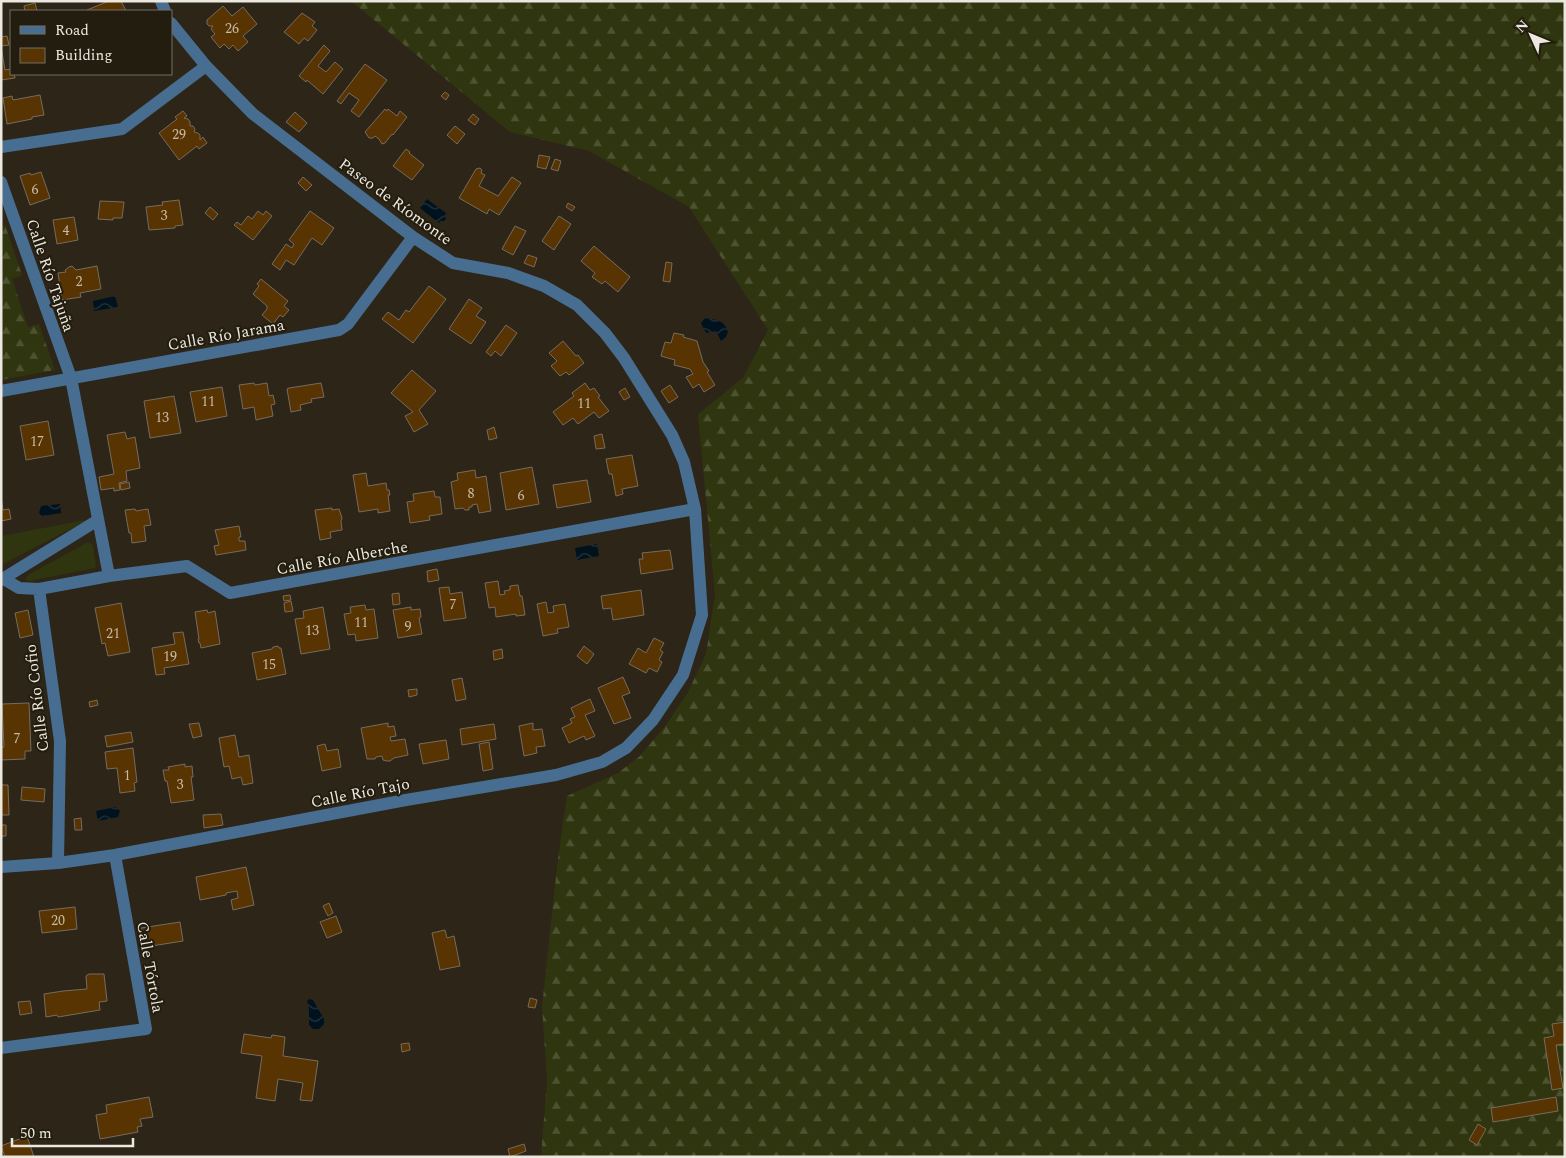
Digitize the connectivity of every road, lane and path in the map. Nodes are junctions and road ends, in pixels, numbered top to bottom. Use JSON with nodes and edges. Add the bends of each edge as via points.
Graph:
{"nodes":[{"id":1,"x":172,"y":24,"type":"edge"},
{"id":2,"x":206,"y":66,"type":"junction"},
{"id":3,"x":1,"y":147,"type":"edge"},
{"id":4,"x":1,"y":182,"type":"edge"},
{"id":5,"x":414,"y":237,"type":"junction"},
{"id":6,"x":70,"y":378,"type":"junction"},
{"id":7,"x":1,"y":391,"type":"edge"},
{"id":8,"x":695,"y":509,"type":"junction"},
{"id":9,"x":98,"y":520,"type":"junction"},
{"id":10,"x":109,"y":576,"type":"junction"},
{"id":11,"x":3,"y":580,"type":"edge"},
{"id":12,"x":39,"y":589,"type":"junction"},
{"id":13,"x":653,"y":720,"type":"joint"},
{"id":14,"x":115,"y":855,"type":"junction"},
{"id":15,"x":58,"y":863,"type":"junction"},
{"id":16,"x":1,"y":867,"type":"edge"},
{"id":17,"x":1,"y":1048,"type":"edge"}],
"edges":[{"from":1,"to":2,"type":"street","name":"Paseo de Ríomonte"},
{"from":2,"to":3,"type":"street","via":[[122,129]]},
{"from":2,"to":5,"type":"street","name":"Paseo de Ríomonte","via":[[253,114]]},
{"from":4,"to":6,"type":"street","name":"Calle Río Tajuña"},
{"from":5,"to":6,"type":"street","name":"Calle Río Jarama","via":[[348,324],[339,330]]},
{"from":5,"to":8,"type":"street","name":"Paseo de Ríomonte","via":[[453,263],[508,273],[544,286],[578,305],[624,358],[672,435],[684,462]]},
{"from":6,"to":7,"type":"street","name":"Calle Río Jarama"},
{"from":6,"to":9,"type":"street"},
{"from":8,"to":10,"type":"street","name":"Calle Río Alberche","via":[[230,594],[187,566]]},
{"from":8,"to":13,"type":"street","name":"Paseo de Ríomonte","via":[[702,616],[683,675]]},
{"from":9,"to":10,"type":"street"},
{"from":9,"to":11,"type":"street"},
{"from":10,"to":12,"type":"street","name":"Calle Río Alberche"},
{"from":11,"to":12,"type":"street","name":"Calle Río Alberche","via":[[19,588]]},
{"from":12,"to":15,"type":"street","name":"Calle Río Cofio","via":[[60,741]]},
{"from":13,"to":14,"type":"street","name":"Calle Río Tajo","via":[[626,748],[602,762],[556,775]]},
{"from":14,"to":15,"type":"street","name":"Calle Río Tajo"},
{"from":14,"to":17,"type":"street","name":"Calle Tórtola","via":[[146,1029]]},
{"from":15,"to":16,"type":"street","name":"Calle Río Tajo"}]}
